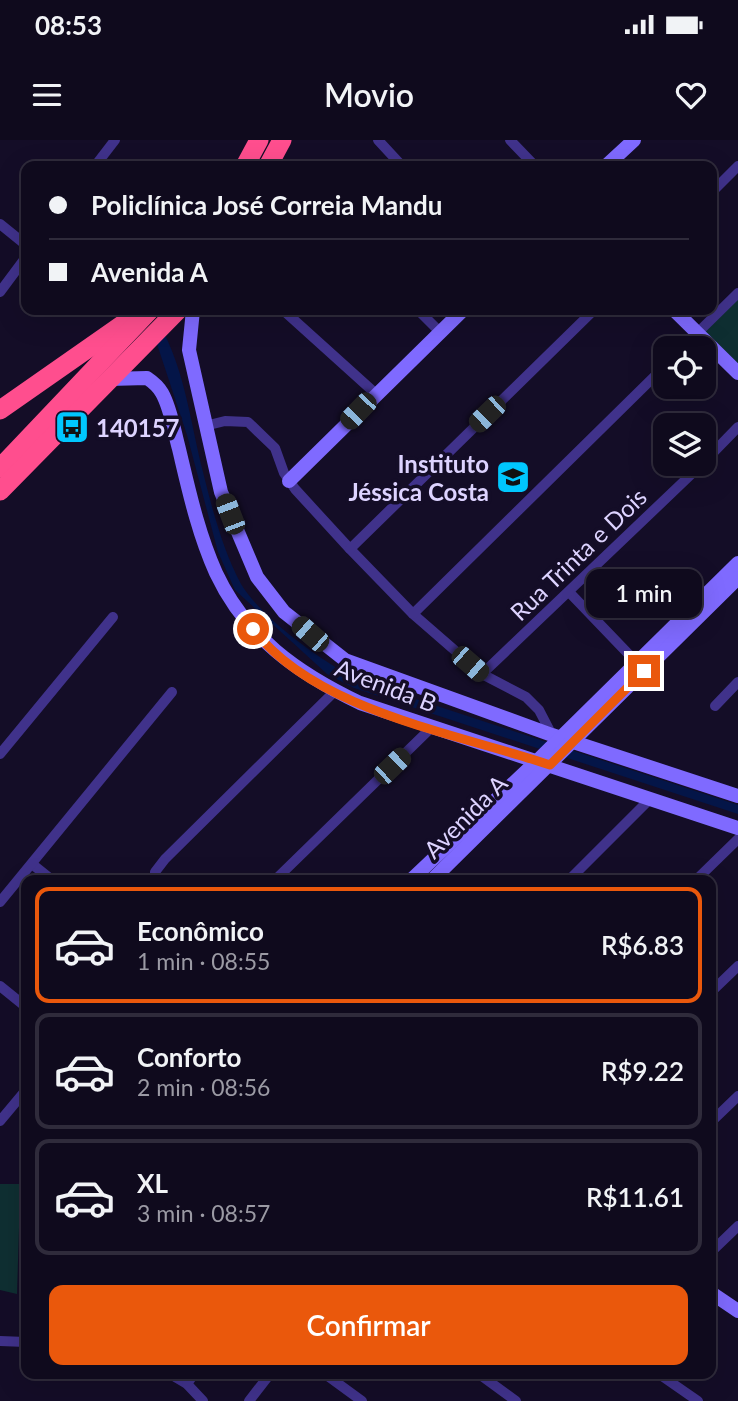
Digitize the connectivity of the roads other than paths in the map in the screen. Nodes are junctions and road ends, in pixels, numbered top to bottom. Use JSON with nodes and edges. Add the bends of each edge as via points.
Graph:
{"nodes":[{"id":1,"x":115,"y":140,"type":"edge"},
{"id":2,"x":260,"y":140,"type":"edge"},
{"id":3,"x":282,"y":140,"type":"edge"},
{"id":4,"x":509,"y":140,"type":"edge"},
{"id":5,"x":634,"y":140,"type":"edge"},
{"id":6,"x":379,"y":143,"type":"edge"},
{"id":7,"x":99,"y":161,"type":"edge"},
{"id":8,"x":248,"y":161,"type":"edge"},
{"id":9,"x":271,"y":161,"type":"edge"},
{"id":10,"x":397,"y":161,"type":"edge"},
{"id":11,"x":530,"y":161,"type":"edge"},
{"id":12,"x":611,"y":161,"type":"edge"},
{"id":13,"x":738,"y":166,"type":"edge"},
{"id":14,"x":717,"y":187,"type":"edge"},
{"id":15,"x":0,"y":224,"type":"edge"},
{"id":16,"x":21,"y":240,"type":"edge"},
{"id":17,"x":21,"y":264,"type":"edge"},
{"id":18,"x":0,"y":292,"type":"edge"},
{"id":19,"x":738,"y":293,"type":"edge"},
{"id":20,"x":717,"y":314,"type":"edge"},
{"id":21,"x":141,"y":315,"type":"edge"},
{"id":22,"x":141,"y":315,"type":"edge"},
{"id":23,"x":173,"y":315,"type":"edge"},
{"id":24,"x":192,"y":315,"type":"edge"},
{"id":25,"x":289,"y":315,"type":"edge"},
{"id":26,"x":423,"y":315,"type":"edge"},
{"id":27,"x":458,"y":315,"type":"edge"},
{"id":28,"x":589,"y":315,"type":"edge"},
{"id":29,"x":679,"y":315,"type":"edge"},
{"id":30,"x":716,"y":315,"type":"edge"},
{"id":31,"x":440,"y":332,"type":"junction"},
{"id":32,"x":698,"y":333,"type":"junction"},
{"id":33,"x":695,"y":336,"type":"edge"},
{"id":34,"x":738,"y":373,"type":"edge"},
{"id":35,"x":653,"y":378,"type":"edge"},
{"id":36,"x":109,"y":379,"type":"junction"},
{"id":37,"x":375,"y":393,"type":"junction"},
{"id":38,"x":0,"y":410,"type":"edge"},
{"id":39,"x":205,"y":426,"type":"junction"},
{"id":40,"x":738,"y":428,"type":"edge"},
{"id":41,"x":716,"y":450,"type":"edge"},
{"id":42,"x":3,"y":476,"type":"edge"},
{"id":43,"x":689,"y":476,"type":"edge"},
{"id":44,"x":289,"y":481,"type":"junction"},
{"id":45,"x":350,"y":549,"type":"junction"},
{"id":46,"x":738,"y":563,"type":"edge"},
{"id":47,"x":738,"y":578,"type":"edge"},
{"id":48,"x":569,"y":592,"type":"junction"},
{"id":49,"x":413,"y":614,"type":"junction"},
{"id":50,"x":113,"y":617,"type":"dead end"},
{"id":51,"x":640,"y":667,"type":"junction"},
{"id":52,"x":482,"y":674,"type":"junction"},
{"id":53,"x":738,"y":682,"type":"edge"},
{"id":54,"x":335,"y":691,"type":"junction"},
{"id":55,"x":173,"y":692,"type":"dead end"},
{"id":56,"x":715,"y":706,"type":"dead end"},
{"id":57,"x":431,"y":728,"type":"junction"},
{"id":58,"x":563,"y":740,"type":"junction"},
{"id":59,"x":0,"y":754,"type":"edge"},
{"id":60,"x":545,"y":762,"type":"junction"},
{"id":61,"x":738,"y":796,"type":"edge"},
{"id":62,"x":650,"y":799,"type":"junction"},
{"id":63,"x":738,"y":828,"type":"edge"},
{"id":64,"x":738,"y":839,"type":"edge"},
{"id":65,"x":33,"y":864,"type":"junction"},
{"id":66,"x":23,"y":875,"type":"edge"},
{"id":67,"x":46,"y":875,"type":"edge"},
{"id":68,"x":157,"y":875,"type":"edge"},
{"id":69,"x":280,"y":875,"type":"edge"},
{"id":70,"x":417,"y":875,"type":"edge"},
{"id":71,"x":437,"y":875,"type":"edge"},
{"id":72,"x":574,"y":875,"type":"edge"},
{"id":73,"x":701,"y":875,"type":"edge"},
{"id":74,"x":21,"y":878,"type":"edge"},
{"id":75,"x":0,"y":902,"type":"edge"},
{"id":76,"x":738,"y":966,"type":"edge"},
{"id":77,"x":0,"y":986,"type":"edge"},
{"id":78,"x":716,"y":987,"type":"edge"},
{"id":79,"x":21,"y":1003,"type":"edge"},
{"id":80,"x":21,"y":1096,"type":"edge"},
{"id":81,"x":738,"y":1096,"type":"edge"},
{"id":82,"x":716,"y":1117,"type":"edge"},
{"id":83,"x":0,"y":1121,"type":"edge"},
{"id":84,"x":738,"y":1226,"type":"edge"},
{"id":85,"x":716,"y":1248,"type":"edge"},
{"id":86,"x":716,"y":1296,"type":"edge"},
{"id":87,"x":738,"y":1311,"type":"edge"},
{"id":88,"x":0,"y":1341,"type":"edge"},
{"id":89,"x":21,"y":1342,"type":"edge"},
{"id":90,"x":178,"y":1379,"type":"edge"},
{"id":91,"x":190,"y":1379,"type":"edge"},
{"id":92,"x":266,"y":1379,"type":"edge"},
{"id":93,"x":332,"y":1379,"type":"edge"},
{"id":94,"x":486,"y":1379,"type":"edge"},
{"id":95,"x":666,"y":1379,"type":"edge"},
{"id":96,"x":187,"y":1384,"type":"junction"},
{"id":97,"x":203,"y":1401,"type":"edge"},
{"id":98,"x":248,"y":1401,"type":"edge"},
{"id":99,"x":362,"y":1401,"type":"edge"},
{"id":100,"x":516,"y":1401,"type":"edge"},
{"id":101,"x":698,"y":1401,"type":"edge"}],
"edges":[{"from":1,"to":7,"type":"street"},
{"from":2,"to":8,"type":"highway"},
{"from":3,"to":9,"type":"highway"},
{"from":4,"to":11,"type":"street"},
{"from":5,"to":12,"type":"main road"},
{"from":6,"to":10,"type":"street"},
{"from":13,"to":14,"type":"street"},
{"from":15,"to":16,"type":"street"},
{"from":17,"to":18,"type":"street"},
{"from":19,"to":20,"type":"street"},
{"from":21,"to":38,"type":"highway"},
{"from":22,"to":42,"type":"highway"},
{"from":23,"to":36,"type":"highway"},
{"from":24,"to":39,"type":"main road","name":"Avenida B","via":[[189,350]]},
{"from":25,"to":37,"type":"street"},
{"from":26,"to":31,"type":"street"},
{"from":27,"to":31,"type":"main road"},
{"from":28,"to":45,"type":"street"},
{"from":29,"to":32,"type":"main road"},
{"from":30,"to":32,"type":"street"},
{"from":31,"to":37,"type":"main road"},
{"from":32,"to":33,"type":"street"},
{"from":32,"to":34,"type":"main road"},
{"from":35,"to":49,"type":"street"},
{"from":36,"to":42,"type":"highway"},
{"from":36,"to":54,"type":"main road","name":"Avenida B","via":[[147,378],[155,383],[169,411],[204,541],[231,599],[262,642]]},
{"from":37,"to":44,"type":"main road"},
{"from":39,"to":44,"type":"street","via":[[248,422],[275,448]]},
{"from":39,"to":58,"type":"main road","name":"Avenida B","via":[[238,537],[257,577],[284,612],[345,660]]},
{"from":40,"to":41,"type":"street","name":"Rua Trinta e Dois"},
{"from":43,"to":48,"type":"street","name":"Rua Trinta e Dois"},
{"from":44,"to":45,"type":"street"},
{"from":45,"to":49,"type":"street"},
{"from":46,"to":51,"type":"main road","name":"Avenida A"},
{"from":47,"to":51,"type":"main road","name":"Avenida A"},
{"from":48,"to":51,"type":"street"},
{"from":48,"to":52,"type":"street","name":"Rua Trinta e Dois"},
{"from":49,"to":52,"type":"street"},
{"from":50,"to":59,"type":"street"},
{"from":51,"to":58,"type":"main road","name":"Avenida A"},
{"from":52,"to":58,"type":"street","via":[[526,697]]},
{"from":53,"to":56,"type":"street"},
{"from":54,"to":57,"type":"main road","name":"Avenida B"},
{"from":54,"to":68,"type":"street","via":[[157,867]]},
{"from":55,"to":65,"type":"street"},
{"from":57,"to":60,"type":"main road","name":"Avenida B"},
{"from":57,"to":69,"type":"street"},
{"from":58,"to":60,"type":"main road","name":"Avenida A"},
{"from":58,"to":61,"type":"main road","name":"Avenida B"},
{"from":60,"to":62,"type":"main road","name":"Avenida B"},
{"from":60,"to":70,"type":"main road","name":"Avenida A"},
{"from":60,"to":71,"type":"main road","name":"Avenida A"},
{"from":62,"to":63,"type":"main road","name":"Avenida B"},
{"from":62,"to":72,"type":"street"},
{"from":64,"to":73,"type":"street"},
{"from":65,"to":66,"type":"street"},
{"from":65,"to":67,"type":"street"},
{"from":74,"to":75,"type":"street"},
{"from":76,"to":78,"type":"street"},
{"from":77,"to":79,"type":"street"},
{"from":80,"to":83,"type":"street"},
{"from":81,"to":82,"type":"street"},
{"from":84,"to":85,"type":"street"},
{"from":86,"to":87,"type":"main road"},
{"from":88,"to":89,"type":"street"},
{"from":90,"to":96,"type":"street"},
{"from":91,"to":96,"type":"street"},
{"from":92,"to":98,"type":"street"},
{"from":93,"to":99,"type":"street"},
{"from":94,"to":100,"type":"street"},
{"from":95,"to":101,"type":"street"},
{"from":96,"to":97,"type":"street"}]}
